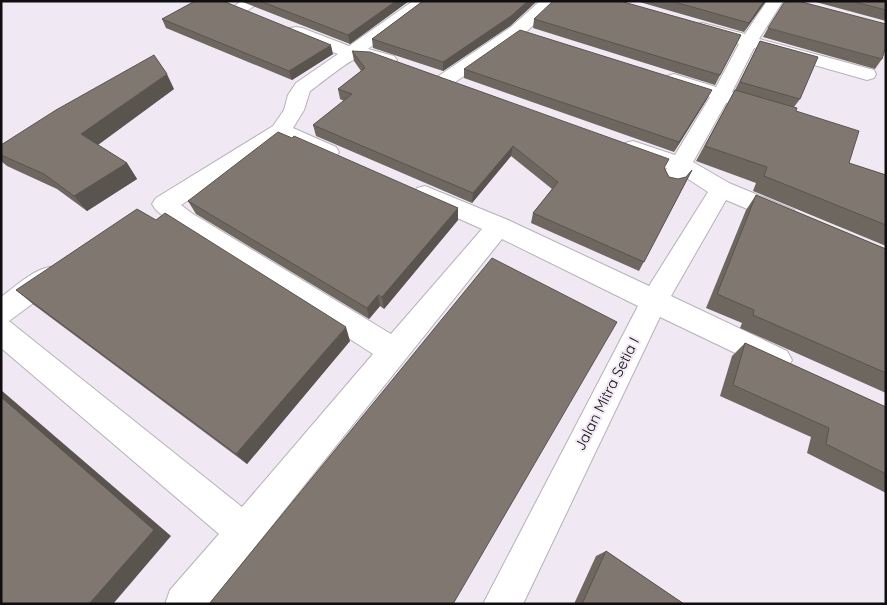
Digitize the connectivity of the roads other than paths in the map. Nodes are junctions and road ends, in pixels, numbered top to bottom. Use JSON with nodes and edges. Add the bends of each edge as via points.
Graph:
{"nodes":[{"id":1,"x":400,"y":1,"type":"edge"},
{"id":2,"x":424,"y":1,"type":"edge"},
{"id":3,"x":550,"y":1,"type":"edge"},
{"id":4,"x":784,"y":2,"type":"edge"},
{"id":5,"x":684,"y":22,"type":"edge"},
{"id":6,"x":281,"y":26,"type":"edge"},
{"id":7,"x":517,"y":31,"type":"junction"},
{"id":8,"x":535,"y":37,"type":"edge"},
{"id":9,"x":749,"y":41,"type":"junction"},
{"id":10,"x":345,"y":51,"type":"junction"},
{"id":11,"x":867,"y":74,"type":"dead end"},
{"id":12,"x":656,"y":75,"type":"edge"},
{"id":13,"x":721,"y":95,"type":"junction"},
{"id":14,"x":784,"y":114,"type":"edge"},
{"id":15,"x":282,"y":131,"type":"junction"},
{"id":16,"x":617,"y":150,"type":"edge"},
{"id":17,"x":355,"y":164,"type":"edge"},
{"id":18,"x":676,"y":171,"type":"junction"},
{"id":19,"x":400,"y":183,"type":"edge"},
{"id":20,"x":713,"y":185,"type":"junction"},
{"id":21,"x":164,"y":204,"type":"junction"},
{"id":22,"x":140,"y":216,"type":"edge"},
{"id":23,"x":803,"y":223,"type":"edge"},
{"id":24,"x":499,"y":226,"type":"junction"},
{"id":25,"x":72,"y":262,"type":"edge"},
{"id":26,"x":653,"y":302,"type":"junction"},
{"id":27,"x":1,"y":312,"type":"edge"},
{"id":28,"x":1,"y":330,"type":"edge"},
{"id":29,"x":394,"y":350,"type":"junction"},
{"id":30,"x":796,"y":369,"type":"edge"},
{"id":31,"x":244,"y":532,"type":"junction"},
{"id":32,"x":184,"y":604,"type":"edge"},
{"id":33,"x":502,"y":604,"type":"edge"}],
"edges":[{"from":1,"to":10,"type":"street"},
{"from":2,"to":10,"type":"street"},
{"from":3,"to":7,"type":"street"},
{"from":4,"to":9,"type":"street"},
{"from":5,"to":9,"type":"street"},
{"from":6,"to":10,"type":"street"},
{"from":7,"to":8,"type":"street"},
{"from":7,"to":10,"type":"street","via":[[431,82],[362,64]]},
{"from":9,"to":11,"type":"street"},
{"from":9,"to":13,"type":"street"},
{"from":10,"to":15,"type":"street","via":[[303,87]]},
{"from":12,"to":13,"type":"street"},
{"from":13,"to":14,"type":"street"},
{"from":13,"to":18,"type":"street"},
{"from":15,"to":17,"type":"street"},
{"from":15,"to":21,"type":"street"},
{"from":16,"to":18,"type":"street"},
{"from":18,"to":20,"type":"street"},
{"from":19,"to":24,"type":"street"},
{"from":20,"to":23,"type":"street"},
{"from":20,"to":26,"type":"street","name":"Jalan Mitra Setia I"},
{"from":21,"to":22,"type":"street"},
{"from":21,"to":29,"type":"street","via":[[184,220]]},
{"from":24,"to":26,"type":"street"},
{"from":24,"to":29,"type":"street"},
{"from":25,"to":27,"type":"street"},
{"from":26,"to":30,"type":"street"},
{"from":26,"to":33,"type":"street","name":"Jalan Mitra Setia I"},
{"from":28,"to":31,"type":"street"},
{"from":29,"to":31,"type":"street"},
{"from":31,"to":32,"type":"street"}]}
